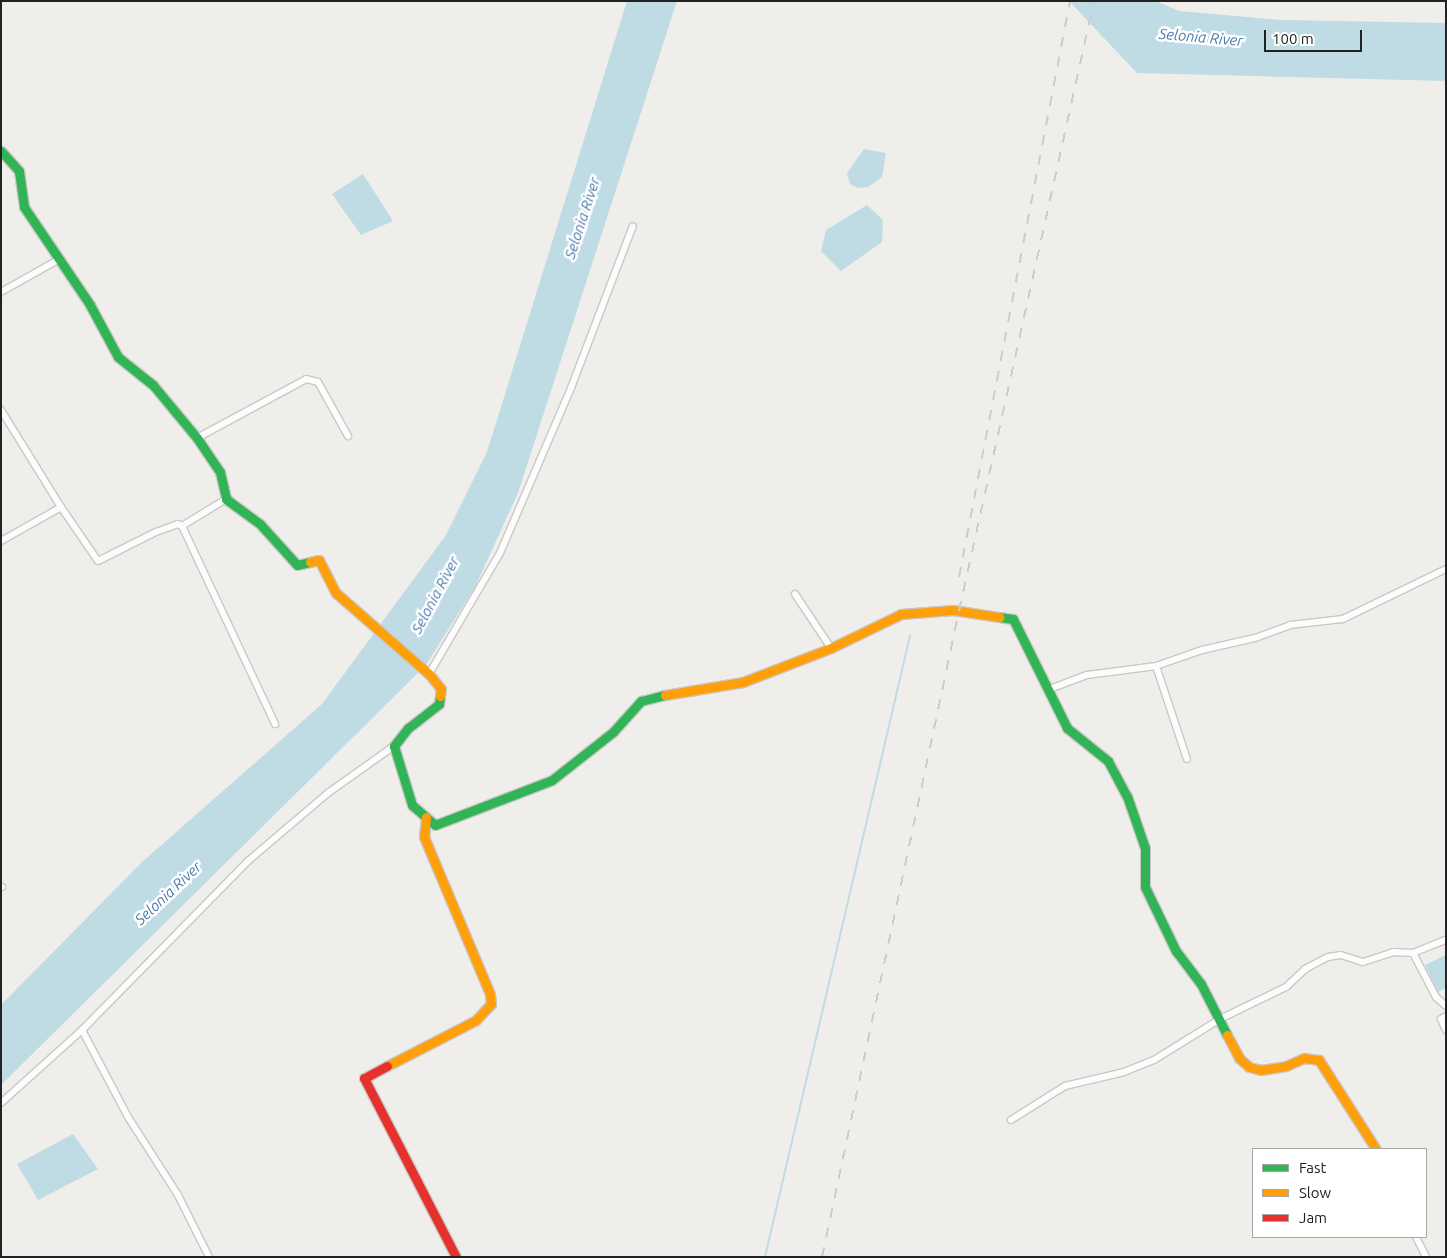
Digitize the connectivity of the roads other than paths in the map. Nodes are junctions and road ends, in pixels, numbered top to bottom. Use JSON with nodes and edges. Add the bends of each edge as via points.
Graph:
{"nodes":[{"id":1,"x":1,"y":151,"type":"edge"},
{"id":2,"x":632,"y":226,"type":"dead end"},
{"id":3,"x":58,"y":260,"type":"junction"},
{"id":4,"x":1,"y":292,"type":"edge"},
{"id":5,"x":1,"y":410,"type":"edge"},
{"id":6,"x":348,"y":436,"type":"dead end"},
{"id":7,"x":197,"y":438,"type":"junction"},
{"id":8,"x":226,"y":499,"type":"junction"},
{"id":9,"x":61,"y":507,"type":"junction"},
{"id":10,"x":182,"y":526,"type":"junction"},
{"id":11,"x":1,"y":541,"type":"edge"},
{"id":12,"x":1446,"y":569,"type":"edge"},
{"id":13,"x":796,"y":594,"type":"dead end"},
{"id":14,"x":831,"y":648,"type":"junction"},
{"id":15,"x":1156,"y":666,"type":"junction"},
{"id":16,"x":429,"y":674,"type":"junction"},
{"id":17,"x":1047,"y":690,"type":"junction"},
{"id":18,"x":275,"y":724,"type":"dead end"},
{"id":19,"x":394,"y":746,"type":"junction"},
{"id":20,"x":1187,"y":759,"type":"dead end"},
{"id":21,"x":426,"y":817,"type":"junction"},
{"id":22,"x":1446,"y":940,"type":"edge"},
{"id":23,"x":1413,"y":953,"type":"junction"},
{"id":24,"x":1446,"y":1006,"type":"edge"},
{"id":25,"x":1446,"y":1016,"type":"edge"},
{"id":26,"x":1220,"y":1019,"type":"junction"},
{"id":27,"x":82,"y":1030,"type":"junction"},
{"id":28,"x":1446,"y":1030,"type":"edge"},
{"id":29,"x":1,"y":1103,"type":"edge"},
{"id":30,"x":1011,"y":1120,"type":"dead end"},
{"id":31,"x":1375,"y":1148,"type":"edge"},
{"id":32,"x":1416,"y":1238,"type":"edge"},
{"id":33,"x":209,"y":1257,"type":"edge"},
{"id":34,"x":456,"y":1257,"type":"edge"},
{"id":35,"x":1426,"y":1257,"type":"edge"}],
"edges":[{"from":1,"to":3,"type":"street","via":[[19,171],[24,208]]},
{"from":2,"to":16,"type":"street","via":[[571,388],[500,553]]},
{"from":3,"to":4,"type":"street"},
{"from":3,"to":7,"type":"street","via":[[90,305],[118,357],[153,385]]},
{"from":5,"to":9,"type":"street"},
{"from":6,"to":7,"type":"street","via":[[318,382],[306,379]]},
{"from":7,"to":8,"type":"street","via":[[220,472]]},
{"from":8,"to":10,"type":"street"},
{"from":8,"to":16,"type":"street","via":[[260,524],[297,565],[320,560],[336,594]]},
{"from":9,"to":10,"type":"street","via":[[98,560],[156,532],[178,524]]},
{"from":9,"to":11,"type":"street"},
{"from":10,"to":18,"type":"street"},
{"from":12,"to":15,"type":"street","via":[[1343,619],[1290,625]]},
{"from":13,"to":14,"type":"street"},
{"from":14,"to":17,"type":"street","via":[[901,614],[953,610],[1013,619]]},
{"from":14,"to":21,"type":"street","via":[[743,682],[641,701],[613,732],[552,780],[435,825]]},
{"from":15,"to":17,"type":"street","via":[[1087,675]]},
{"from":15,"to":20,"type":"street"},
{"from":16,"to":19,"type":"street","via":[[441,689],[439,704],[408,728]]},
{"from":17,"to":26,"type":"street","via":[[1067,728],[1108,761],[1127,796],[1146,848],[1144,887],[1176,951],[1201,984]]},
{"from":19,"to":21,"type":"street","via":[[412,805]]},
{"from":19,"to":27,"type":"street","via":[[328,793],[248,860]]},
{"from":21,"to":34,"type":"street","via":[[424,837],[490,994],[491,1004],[476,1020],[364,1078]]},
{"from":22,"to":23,"type":"street"},
{"from":23,"to":24,"type":"street","via":[[1436,997]]},
{"from":23,"to":26,"type":"street","via":[[1393,952],[1363,962],[1341,955],[1328,957],[1305,969],[1286,987]]},
{"from":25,"to":28,"type":"street","via":[[1442,1019]]},
{"from":26,"to":30,"type":"street","via":[[1154,1060],[1124,1072],[1065,1086]]},
{"from":26,"to":31,"type":"street","via":[[1239,1058],[1249,1067],[1261,1070],[1286,1066],[1304,1058],[1319,1060]]},
{"from":27,"to":29,"type":"street"},
{"from":27,"to":33,"type":"street","via":[[128,1117],[178,1195]]},
{"from":32,"to":35,"type":"street"}]}
